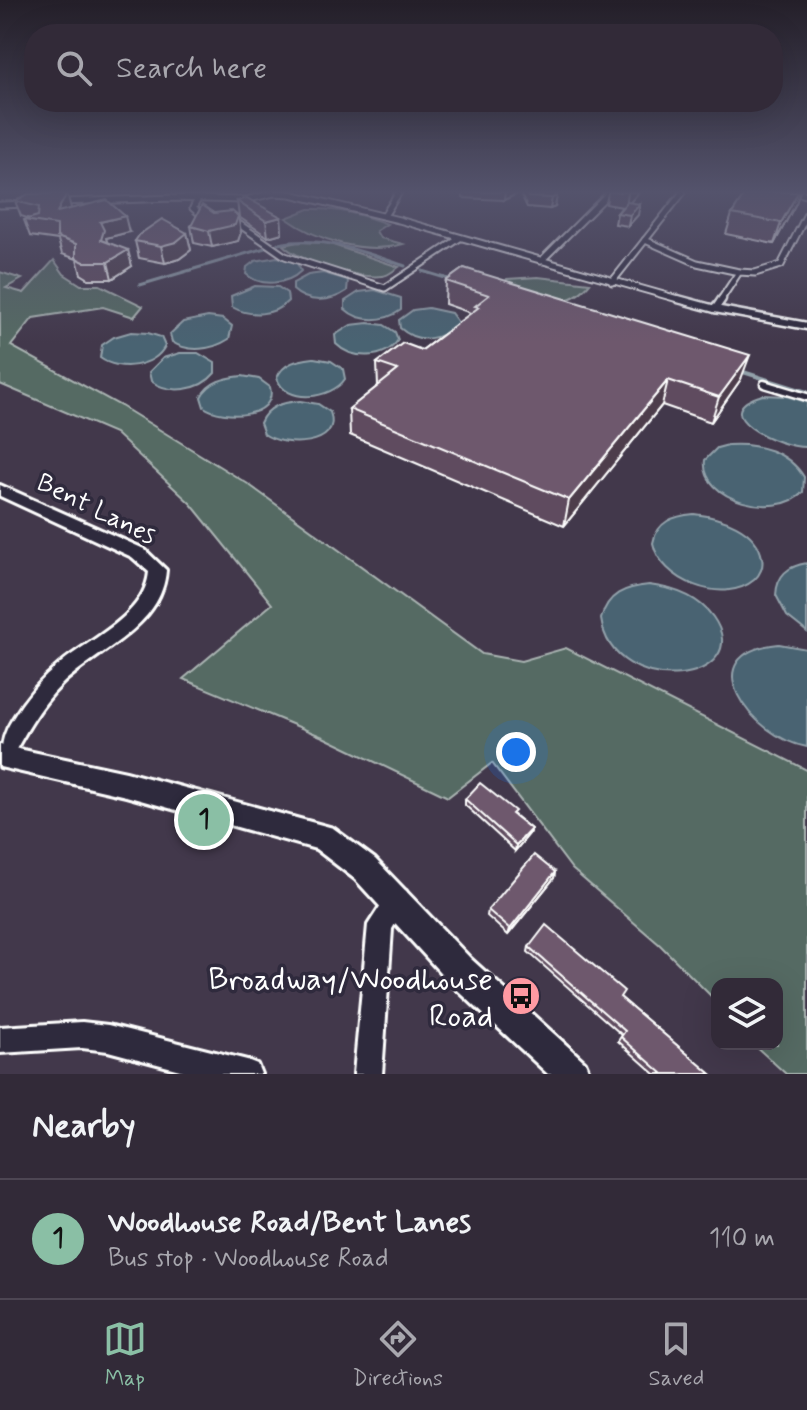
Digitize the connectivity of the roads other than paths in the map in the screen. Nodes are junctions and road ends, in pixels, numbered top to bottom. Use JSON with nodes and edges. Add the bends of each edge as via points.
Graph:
{"nodes":[{"id":1,"x":265,"y":242,"type":"edge"},
{"id":2,"x":454,"y":242,"type":"edge"},
{"id":3,"x":475,"y":242,"type":"edge"},
{"id":4,"x":560,"y":242,"type":"edge"},
{"id":5,"x":643,"y":242,"type":"edge"},
{"id":6,"x":650,"y":242,"type":"edge"},
{"id":7,"x":793,"y":242,"type":"edge"},
{"id":8,"x":541,"y":261,"type":"junction"},
{"id":9,"x":739,"y":272,"type":"junction"},
{"id":10,"x":612,"y":282,"type":"junction"},
{"id":11,"x":715,"y":309,"type":"junction"},
{"id":12,"x":807,"y":326,"type":"edge"},
{"id":13,"x":764,"y":384,"type":"dead end"},
{"id":14,"x":807,"y":397,"type":"edge"},
{"id":15,"x":0,"y":490,"type":"edge"},
{"id":16,"x":1,"y":756,"type":"edge"},
{"id":17,"x":398,"y":899,"type":"junction"},
{"id":18,"x":0,"y":1040,"type":"edge"},
{"id":19,"x":247,"y":1074,"type":"edge"},
{"id":20,"x":368,"y":1074,"type":"edge"},
{"id":21,"x":573,"y":1074,"type":"edge"}],
"edges":[{"from":1,"to":2,"type":"lane","via":[[285,256],[385,288]]},
{"from":3,"to":8,"type":"lane"},
{"from":4,"to":8,"type":"lane"},
{"from":5,"to":10,"type":"lane"},
{"from":6,"to":9,"type":"lane","via":[[697,263]]},
{"from":7,"to":9,"type":"lane","via":[[781,265]]},
{"from":8,"to":10,"type":"lane"},
{"from":9,"to":11,"type":"lane"},
{"from":10,"to":11,"type":"lane"},
{"from":11,"to":12,"type":"lane"},
{"from":13,"to":14,"type":"lane"},
{"from":15,"to":16,"type":"street","name":"Bent Lanes","via":[[138,553],[158,570],[160,581],[134,617],[55,679],[21,720]]},
{"from":16,"to":17,"type":"street","via":[[323,837]]},
{"from":17,"to":20,"type":"street","via":[[380,925]]},
{"from":17,"to":21,"type":"street","via":[[425,935]]},
{"from":18,"to":19,"type":"street","via":[[108,1038]]}]}
